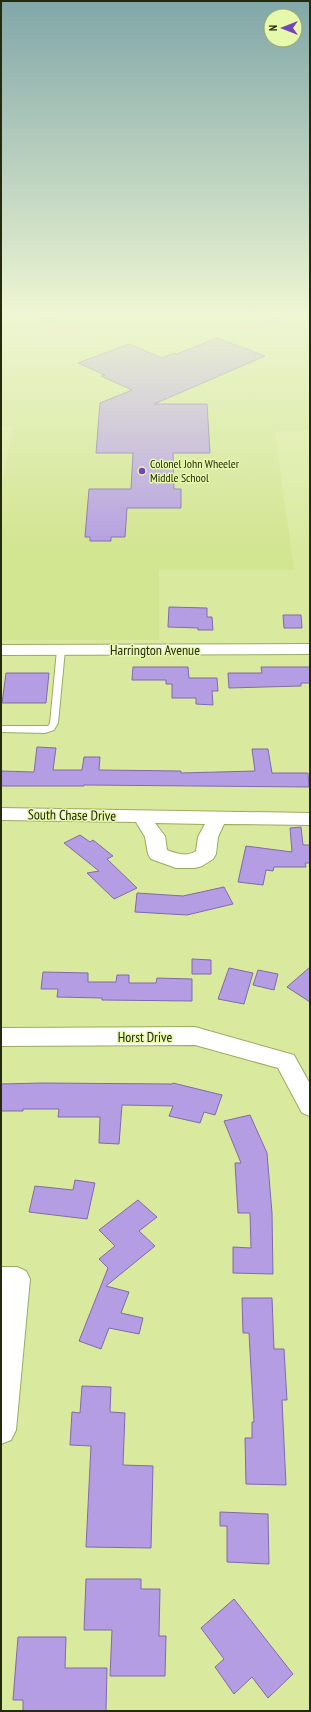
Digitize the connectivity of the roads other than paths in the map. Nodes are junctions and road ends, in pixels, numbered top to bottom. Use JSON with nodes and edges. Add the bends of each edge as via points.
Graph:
{"nodes":[{"id":1,"x":310,"y":649,"type":"edge"},
{"id":2,"x":1,"y":650,"type":"edge"},
{"id":3,"x":61,"y":650,"type":"junction"},
{"id":4,"x":1,"y":729,"type":"edge"},
{"id":5,"x":1,"y":814,"type":"edge"},
{"id":6,"x":218,"y":816,"type":"junction"},
{"id":7,"x":144,"y":817,"type":"junction"},
{"id":8,"x":310,"y":819,"type":"edge"},
{"id":9,"x":1,"y":1037,"type":"edge"},
{"id":10,"x":310,"y":1106,"type":"edge"},
{"id":11,"x":9,"y":1279,"type":"edge"},
{"id":12,"x":1,"y":1430,"type":"edge"}],
"edges":[{"from":1,"to":3,"type":"street","name":"Harrington Avenue"},
{"from":2,"to":3,"type":"street","name":"Harrington Avenue"},
{"from":3,"to":4,"type":"lane","via":[[54,724],[51,728]]},
{"from":5,"to":7,"type":"street","name":"South Chase Drive"},
{"from":6,"to":7,"type":"street","name":"South Chase Drive"},
{"from":6,"to":7,"type":"street","via":[[208,837],[206,854],[195,861],[176,861],[158,854],[156,836],[146,825]]},
{"from":6,"to":8,"type":"street","name":"South Chase Drive"},
{"from":9,"to":10,"type":"street","name":"Horst Drive","via":[[196,1036],[286,1061]]},
{"from":11,"to":12,"type":"street"}]}
